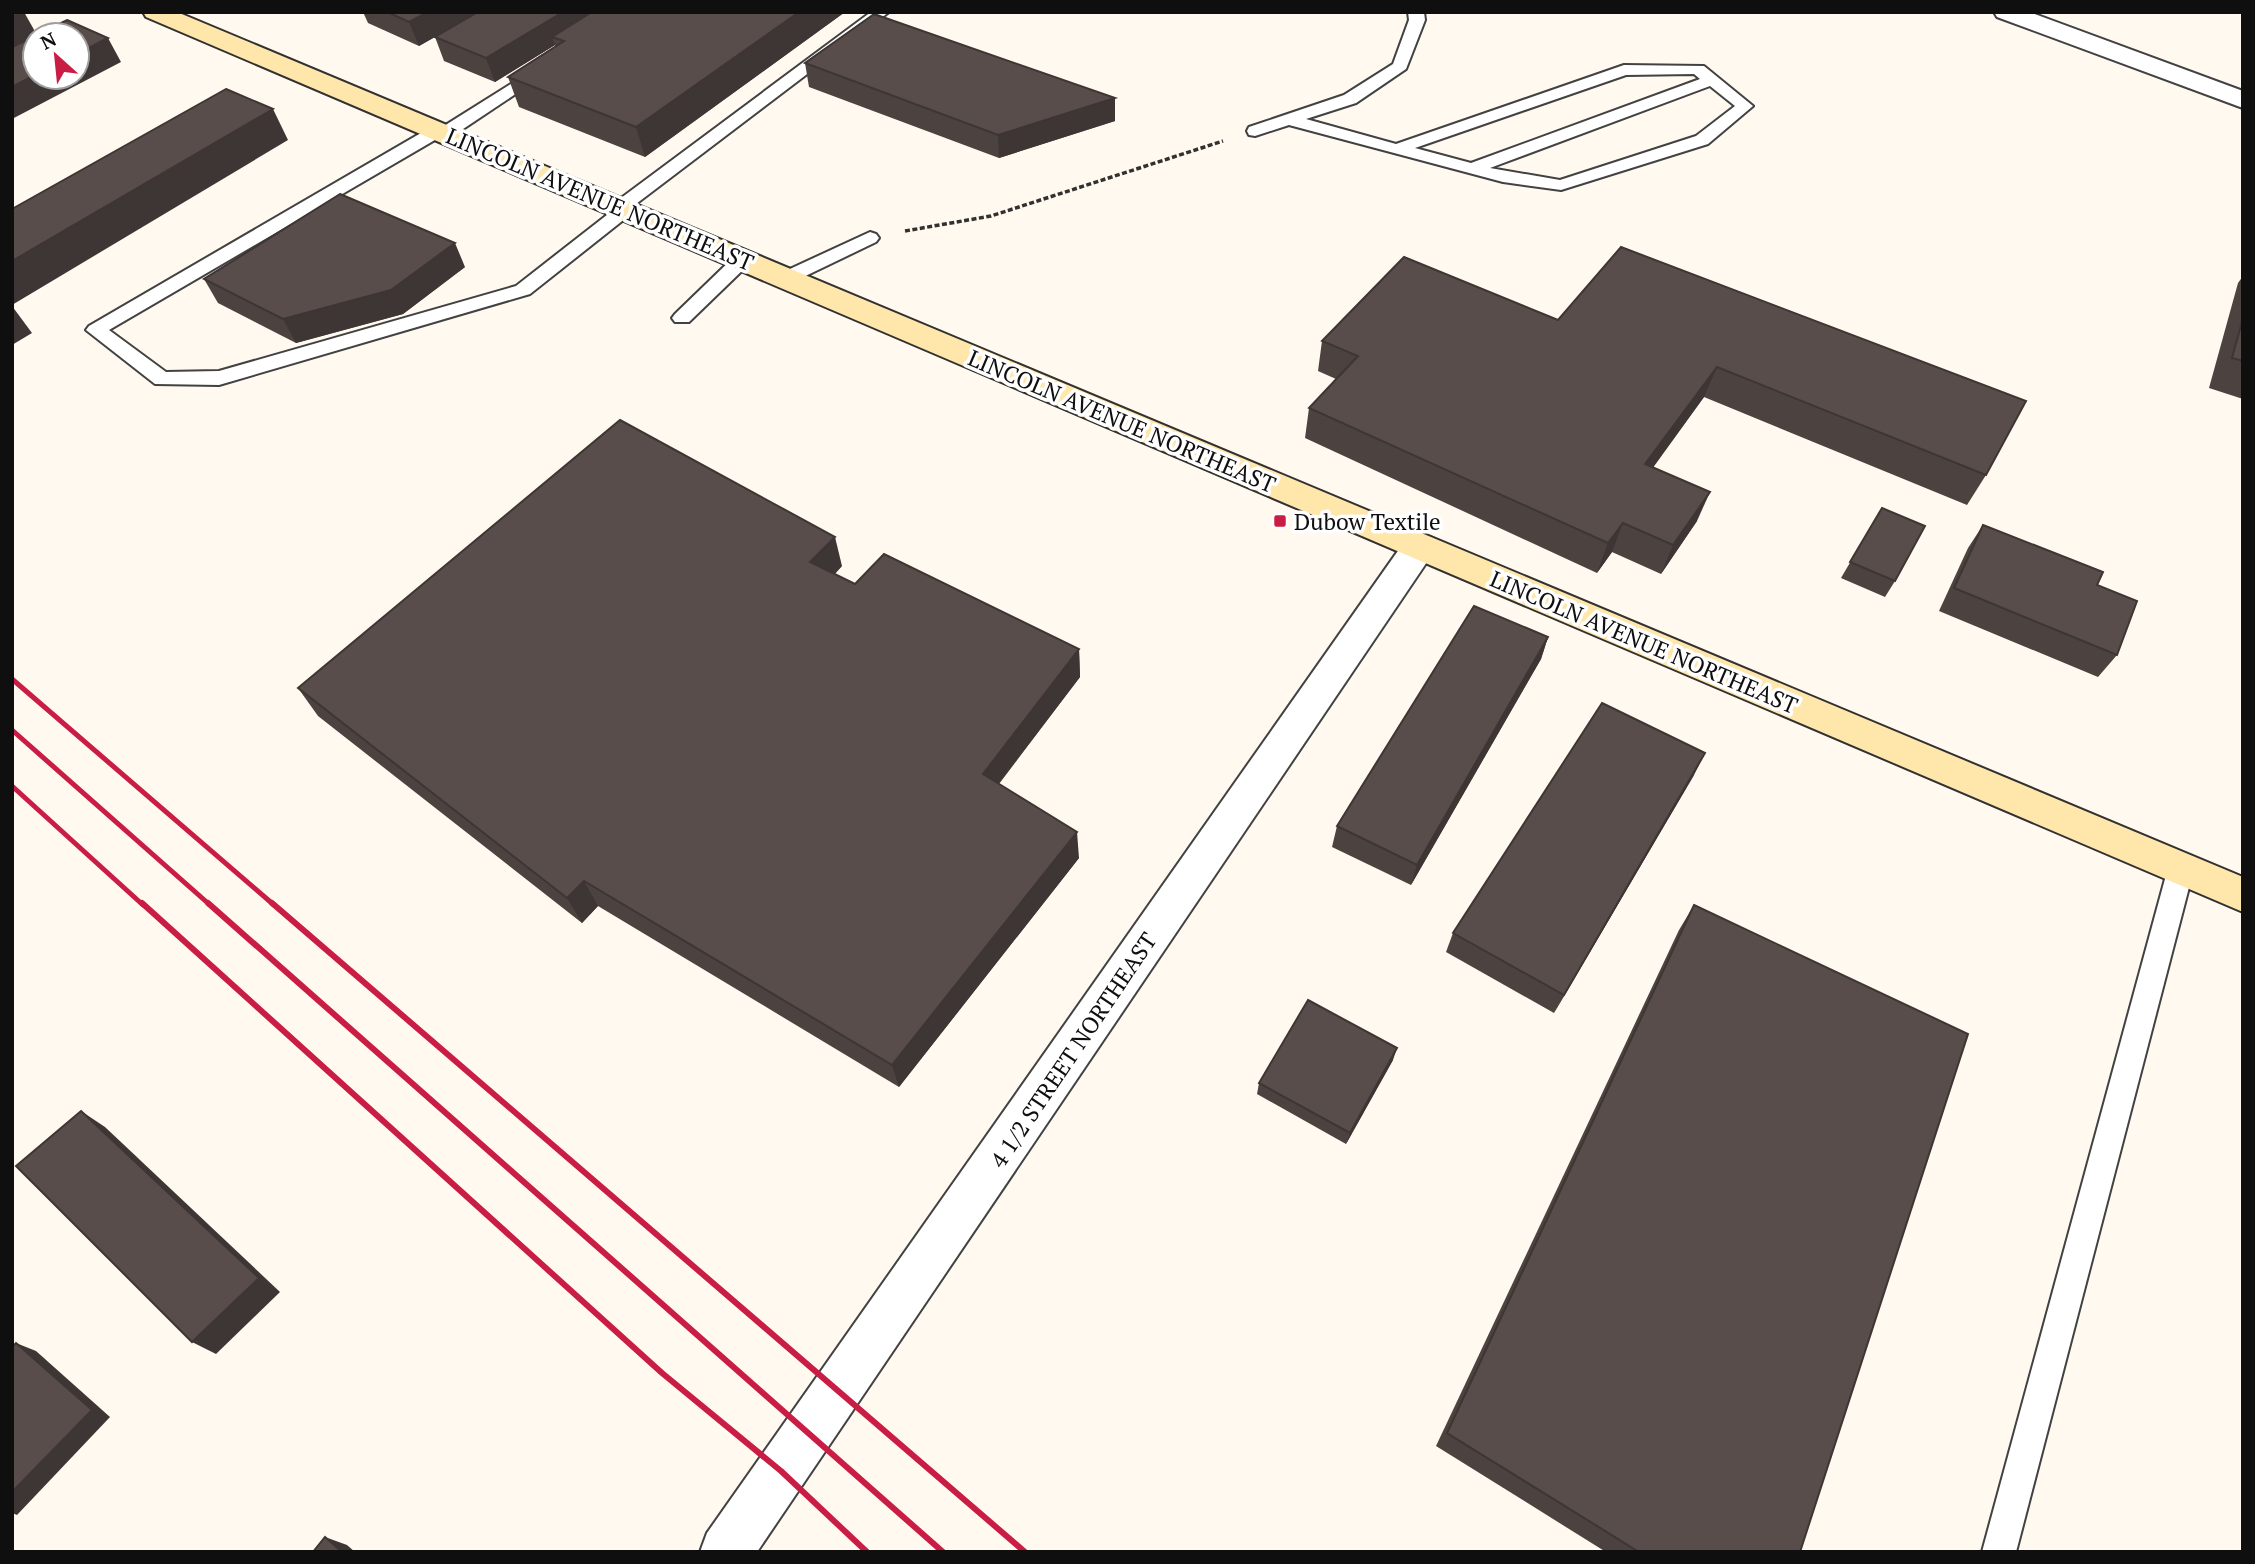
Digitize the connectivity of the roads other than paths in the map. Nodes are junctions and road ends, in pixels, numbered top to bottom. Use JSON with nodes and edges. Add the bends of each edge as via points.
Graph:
{"nodes":[{"id":1,"x":155,"y":12,"type":"edge"},
{"id":2,"x":881,"y":12,"type":"edge"},
{"id":3,"x":1416,"y":12,"type":"edge"},
{"id":4,"x":2006,"y":12,"type":"edge"},
{"id":5,"x":560,"y":57,"type":"edge"},
{"id":6,"x":1712,"y":80,"type":"junction"},
{"id":7,"x":2243,"y":100,"type":"edge"},
{"id":8,"x":1289,"y":120,"type":"junction"},
{"id":9,"x":442,"y":131,"type":"junction"},
{"id":10,"x":1255,"y":131,"type":"road end"},
{"id":11,"x":1397,"y":149,"type":"junction"},
{"id":12,"x":1471,"y":169,"type":"junction"},
{"id":13,"x":622,"y":209,"type":"junction"},
{"id":14,"x":870,"y":238,"type":"road end"},
{"id":15,"x":742,"y":260,"type":"junction"},
{"id":16,"x":786,"y":278,"type":"junction"},
{"id":17,"x":682,"y":318,"type":"dead end"},
{"id":18,"x":1419,"y":547,"type":"junction"},
{"id":19,"x":2181,"y":868,"type":"junction"},
{"id":20,"x":2243,"y":895,"type":"edge"},
{"id":21,"x":726,"y":1552,"type":"edge"},
{"id":22,"x":1999,"y":1552,"type":"edge"}],
"edges":[{"from":1,"to":9,"type":"street","name":"LINCOLN AVENUE NORTHEAST"},
{"from":2,"to":13,"type":"lane"},
{"from":3,"to":8,"type":"lane","via":[[1400,66],[1350,99]]},
{"from":4,"to":7,"type":"street"},
{"from":5,"to":9,"type":"lane"},
{"from":6,"to":11,"type":"lane","via":[[1698,69],[1624,70]]},
{"from":6,"to":12,"type":"lane"},
{"from":6,"to":12,"type":"lane","via":[[1745,106],[1702,140],[1561,185]]},
{"from":8,"to":10,"type":"lane"},
{"from":8,"to":11,"type":"lane"},
{"from":9,"to":13,"type":"street","name":"LINCOLN AVENUE NORTHEAST"},
{"from":9,"to":13,"type":"lane","via":[[96,330],[162,379],[219,378],[523,290]]},
{"from":11,"to":12,"type":"lane"},
{"from":13,"to":15,"type":"street","name":"LINCOLN AVENUE NORTHEAST"},
{"from":14,"to":16,"type":"lane"},
{"from":15,"to":16,"type":"street","name":"LINCOLN AVENUE NORTHEAST"},
{"from":15,"to":17,"type":"lane"},
{"from":16,"to":18,"type":"street","name":"LINCOLN AVENUE NORTHEAST"},
{"from":18,"to":19,"type":"street","name":"LINCOLN AVENUE NORTHEAST"},
{"from":18,"to":21,"type":"street","name":"4 1/2 STREET NORTHEAST"},
{"from":19,"to":20,"type":"street","name":"LINCOLN AVENUE NORTHEAST"},
{"from":19,"to":22,"type":"lane"}]}
